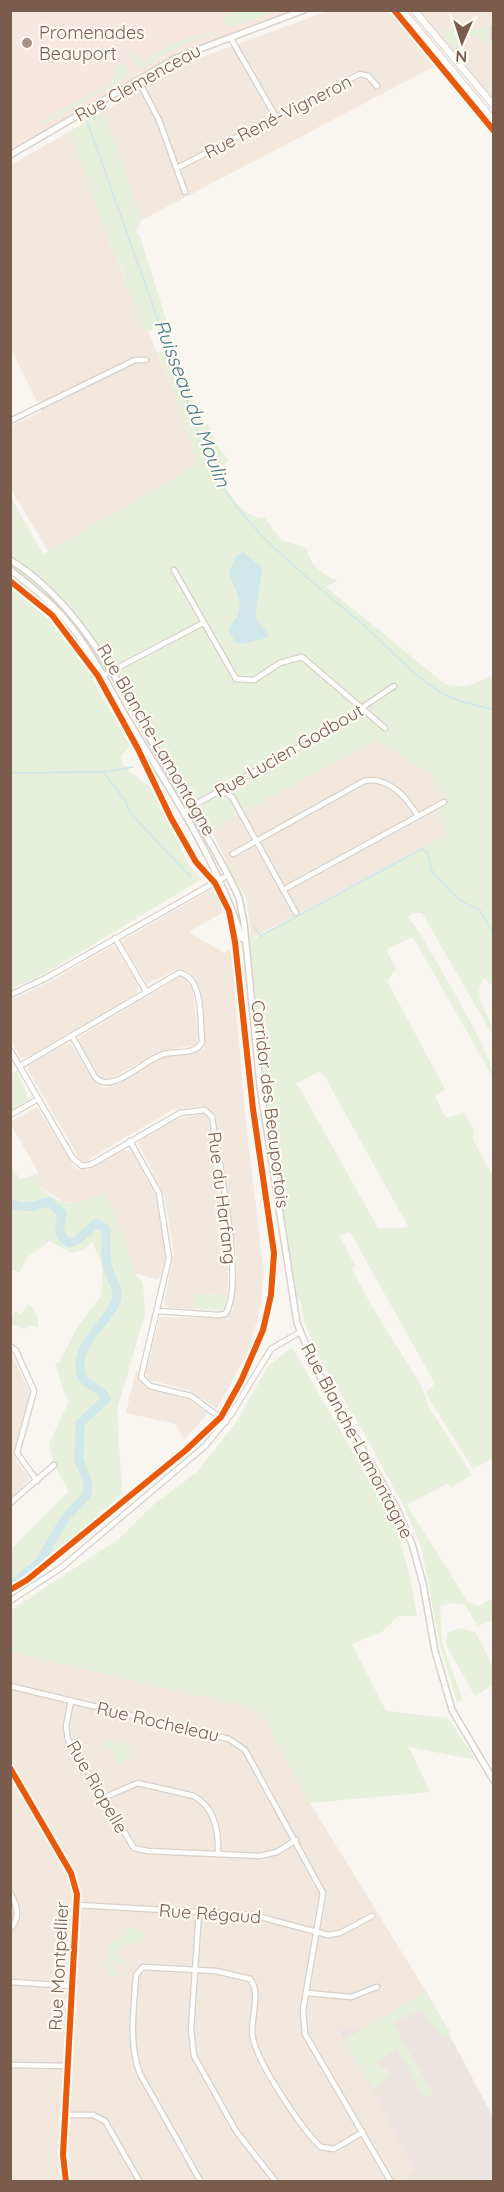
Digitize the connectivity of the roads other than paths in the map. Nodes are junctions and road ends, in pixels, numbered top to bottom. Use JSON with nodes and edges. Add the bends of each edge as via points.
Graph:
{"nodes":[{"id":1,"x":304,"y":10,"type":"edge"},
{"id":2,"x":402,"y":10,"type":"edge"},
{"id":3,"x":414,"y":10,"type":"edge"},
{"id":4,"x":494,"y":28,"type":"edge"},
{"id":5,"x":230,"y":37,"type":"junction"},
{"id":6,"x":494,"y":38,"type":"edge"},
{"id":7,"x":138,"y":80,"type":"junction"},
{"id":8,"x":377,"y":86,"type":"dead end"},
{"id":9,"x":494,"y":106,"type":"edge"},
{"id":10,"x":276,"y":117,"type":"junction"},
{"id":11,"x":494,"y":121,"type":"edge"},
{"id":12,"x":10,"y":154,"type":"edge"},
{"id":13,"x":177,"y":168,"type":"junction"},
{"id":14,"x":185,"y":192,"type":"dead end"},
{"id":15,"x":146,"y":360,"type":"dead end"},
{"id":16,"x":10,"y":421,"type":"edge"},
{"id":17,"x":10,"y":560,"type":"edge"},
{"id":18,"x":10,"y":570,"type":"edge"},
{"id":19,"x":174,"y":570,"type":"dead end"},
{"id":20,"x":203,"y":623,"type":"junction"},
{"id":21,"x":110,"y":672,"type":"junction"},
{"id":22,"x":102,"y":676,"type":"junction"},
{"id":23,"x":394,"y":686,"type":"dead end"},
{"id":24,"x":362,"y":710,"type":"junction"},
{"id":25,"x":385,"y":728,"type":"dead end"},
{"id":26,"x":219,"y":793,"type":"junction"},
{"id":27,"x":444,"y":802,"type":"dead end"},
{"id":28,"x":189,"y":808,"type":"junction"},
{"id":29,"x":183,"y":812,"type":"junction"},
{"id":30,"x":418,"y":816,"type":"junction"},
{"id":31,"x":256,"y":842,"type":"junction"},
{"id":32,"x":233,"y":855,"type":"dead end"},
{"id":33,"x":228,"y":875,"type":"junction"},
{"id":34,"x":219,"y":880,"type":"junction"},
{"id":35,"x":283,"y":890,"type":"junction"},
{"id":36,"x":296,"y":913,"type":"dead end"},
{"id":37,"x":115,"y":938,"type":"junction"},
{"id":38,"x":245,"y":946,"type":"junction"},
{"id":39,"x":146,"y":991,"type":"junction"},
{"id":40,"x":10,"y":995,"type":"edge"},
{"id":41,"x":72,"y":1036,"type":"junction"},
{"id":42,"x":10,"y":1050,"type":"edge"},
{"id":43,"x":20,"y":1066,"type":"junction"},
{"id":44,"x":38,"y":1099,"type":"junction"},
{"id":45,"x":10,"y":1115,"type":"edge"},
{"id":46,"x":130,"y":1141,"type":"junction"},
{"id":47,"x":157,"y":1311,"type":"junction"},
{"id":48,"x":300,"y":1332,"type":"junction"},
{"id":49,"x":10,"y":1346,"type":"edge"},
{"id":50,"x":226,"y":1422,"type":"junction"},
{"id":51,"x":54,"y":1465,"type":"dead end"},
{"id":52,"x":37,"y":1481,"type":"junction"},
{"id":53,"x":10,"y":1503,"type":"edge"},
{"id":54,"x":10,"y":1601,"type":"edge"},
{"id":55,"x":10,"y":1686,"type":"edge"},
{"id":56,"x":72,"y":1701,"type":"junction"},
{"id":57,"x":10,"y":1768,"type":"edge"},
{"id":58,"x":494,"y":1781,"type":"edge"},
{"id":59,"x":103,"y":1798,"type":"junction"},
{"id":60,"x":296,"y":1840,"type":"junction"},
{"id":61,"x":218,"y":1854,"type":"junction"},
{"id":62,"x":10,"y":1892,"type":"edge"},
{"id":63,"x":77,"y":1905,"type":"junction"},
{"id":64,"x":200,"y":1912,"type":"junction"},
{"id":65,"x":372,"y":1916,"type":"dead end"},
{"id":66,"x":10,"y":1928,"type":"edge"},
{"id":67,"x":317,"y":1932,"type":"junction"},
{"id":68,"x":195,"y":1969,"type":"junction"},
{"id":69,"x":10,"y":1983,"type":"edge"},
{"id":70,"x":74,"y":1986,"type":"junction"},
{"id":71,"x":377,"y":1987,"type":"dead end"},
{"id":72,"x":307,"y":1993,"type":"junction"},
{"id":73,"x":10,"y":2066,"type":"edge"},
{"id":74,"x":68,"y":2066,"type":"junction"},
{"id":75,"x":66,"y":2115,"type":"junction"},
{"id":76,"x":363,"y":2132,"type":"junction"},
{"id":77,"x":66,"y":2181,"type":"edge"},
{"id":78,"x":140,"y":2181,"type":"edge"},
{"id":79,"x":201,"y":2181,"type":"edge"},
{"id":80,"x":276,"y":2181,"type":"edge"},
{"id":81,"x":391,"y":2181,"type":"edge"}],
"edges":[{"from":1,"to":5,"type":"street","name":"Rue Clemenceau"},
{"from":2,"to":11,"type":"main road"},
{"from":3,"to":9,"type":"main road"},
{"from":4,"to":6,"type":"street"},
{"from":5,"to":7,"type":"street","name":"Rue Clemenceau","via":[[176,58]]},
{"from":5,"to":10,"type":"street"},
{"from":7,"to":12,"type":"street","name":"Rue Clemenceau"},
{"from":7,"to":13,"type":"street"},
{"from":8,"to":10,"type":"street","name":"Rue René-Vigneron","via":[[360,74]]},
{"from":10,"to":13,"type":"street","name":"Rue René-Vigneron"},
{"from":13,"to":14,"type":"street"},
{"from":15,"to":16,"type":"street","via":[[135,360]]},
{"from":17,"to":21,"type":"street","name":"Rue Blanche-Lamontagne","via":[[74,617]]},
{"from":18,"to":22,"type":"street","name":"Rue Blanche-Lamontagne","via":[[66,620]]},
{"from":19,"to":20,"type":"street"},
{"from":20,"to":21,"type":"street"},
{"from":20,"to":24,"type":"street","via":[[236,679],[254,680],[280,663],[302,657]]},
{"from":21,"to":22,"type":"street"},
{"from":21,"to":28,"type":"street","name":"Rue Blanche-Lamontagne"},
{"from":22,"to":29,"type":"street","name":"Rue Blanche-Lamontagne"},
{"from":23,"to":24,"type":"street","name":"Rue Lucien Godbout"},
{"from":24,"to":25,"type":"street"},
{"from":24,"to":26,"type":"street","name":"Rue Lucien Godbout"},
{"from":26,"to":28,"type":"street","name":"Rue Lucien Godbout"},
{"from":26,"to":31,"type":"street","via":[[232,797]]},
{"from":27,"to":30,"type":"street"},
{"from":28,"to":29,"type":"street","name":"Rue Lucien Godbout"},
{"from":28,"to":33,"type":"street","name":"Rue Blanche-Lamontagne"},
{"from":29,"to":34,"type":"street","name":"Rue Blanche-Lamontagne"},
{"from":30,"to":31,"type":"street","via":[[400,792],[374,779]]},
{"from":30,"to":35,"type":"street"},
{"from":31,"to":32,"type":"street"},
{"from":31,"to":35,"type":"street"},
{"from":33,"to":34,"type":"street"},
{"from":33,"to":38,"type":"street","name":"Rue Blanche-Lamontagne","via":[[239,898]]},
{"from":34,"to":37,"type":"street"},
{"from":34,"to":38,"type":"street","name":"Rue Blanche-Lamontagne"},
{"from":35,"to":36,"type":"street"},
{"from":37,"to":39,"type":"street"},
{"from":37,"to":40,"type":"street"},
{"from":38,"to":48,"type":"street","name":"Rue Blanche-Lamontagne","via":[[260,1086]]},
{"from":39,"to":41,"type":"street"},
{"from":39,"to":41,"type":"street","via":[[178,973],[188,976],[197,994],[200,1046],[161,1055],[105,1084],[95,1077]]},
{"from":41,"to":43,"type":"street"},
{"from":42,"to":43,"type":"street","name":"Rue du Harfang"},
{"from":43,"to":44,"type":"street","name":"Rue du Harfang"},
{"from":44,"to":45,"type":"street"},
{"from":44,"to":46,"type":"street","name":"Rue du Harfang","via":[[77,1164],[92,1164]]},
{"from":46,"to":47,"type":"street","via":[[159,1192],[165,1226],[169,1258]]},
{"from":46,"to":47,"type":"street","name":"Rue du Harfang","via":[[180,1113],[205,1110],[212,1117],[233,1257],[230,1306],[225,1314],[218,1315]]},
{"from":47,"to":50,"type":"street","via":[[141,1370],[142,1380],[150,1386],[191,1396]]},
{"from":48,"to":50,"type":"street","via":[[271,1350]]},
{"from":48,"to":58,"type":"street","name":"Rue Blanche-Lamontagne","via":[[315,1367],[396,1507],[412,1544],[452,1710]]},
{"from":49,"to":52,"type":"street","via":[[16,1350],[34,1391],[17,1453]]},
{"from":50,"to":54,"type":"street","via":[[199,1451],[80,1552]]},
{"from":51,"to":52,"type":"street"},
{"from":52,"to":53,"type":"street"},
{"from":55,"to":56,"type":"street","name":"Rue Rocheleau"},
{"from":56,"to":59,"type":"street","name":"Rue Riopelle","via":[[66,1726],[68,1740]]},
{"from":56,"to":60,"type":"street","name":"Rue Rocheleau","via":[[238,1743]]},
{"from":57,"to":63,"type":"street","name":"Rue Montpellier","via":[[71,1873],[78,1894]]},
{"from":59,"to":61,"type":"street","name":"Rue Riopelle","via":[[134,1848]]},
{"from":59,"to":61,"type":"street","via":[[138,1782],[194,1796],[200,1799],[218,1830]]},
{"from":60,"to":61,"type":"street","name":"Rue Riopelle","via":[[269,1855]]},
{"from":60,"to":67,"type":"street","name":"Rue Rocheleau","via":[[323,1893]]},
{"from":62,"to":66,"type":"street","via":[[17,1916]]},
{"from":63,"to":64,"type":"street","name":"Rue Régaud"},
{"from":63,"to":70,"type":"street","name":"Rue Montpellier"},
{"from":64,"to":67,"type":"street","name":"Rue Régaud","via":[[254,1915]]},
{"from":64,"to":68,"type":"street"},
{"from":65,"to":67,"type":"street","name":"Rue Régaud","via":[[340,1933]]},
{"from":67,"to":72,"type":"street","name":"Rue Rocheleau"},
{"from":68,"to":76,"type":"street","via":[[244,1976],[253,1982],[251,2029],[256,2048],[287,2103],[316,2143],[334,2149]]},
{"from":68,"to":79,"type":"street","via":[[151,1966],[139,1970],[132,2041],[140,2074]]},
{"from":68,"to":80,"type":"street","via":[[191,2030],[194,2055],[236,2130]]},
{"from":69,"to":70,"type":"street"},
{"from":70,"to":74,"type":"street","name":"Rue Montpellier"},
{"from":71,"to":72,"type":"street","via":[[351,1997]]},
{"from":72,"to":76,"type":"street","name":"Rue Rocheleau","via":[[303,2010],[305,2034]]},
{"from":73,"to":74,"type":"street"},
{"from":74,"to":75,"type":"street","name":"Rue Montpellier"},
{"from":75,"to":77,"type":"street","name":"Rue Montpellier"},
{"from":75,"to":78,"type":"street","via":[[93,2115],[105,2121]]},
{"from":76,"to":81,"type":"street","name":"Rue Rocheleau"}]}
